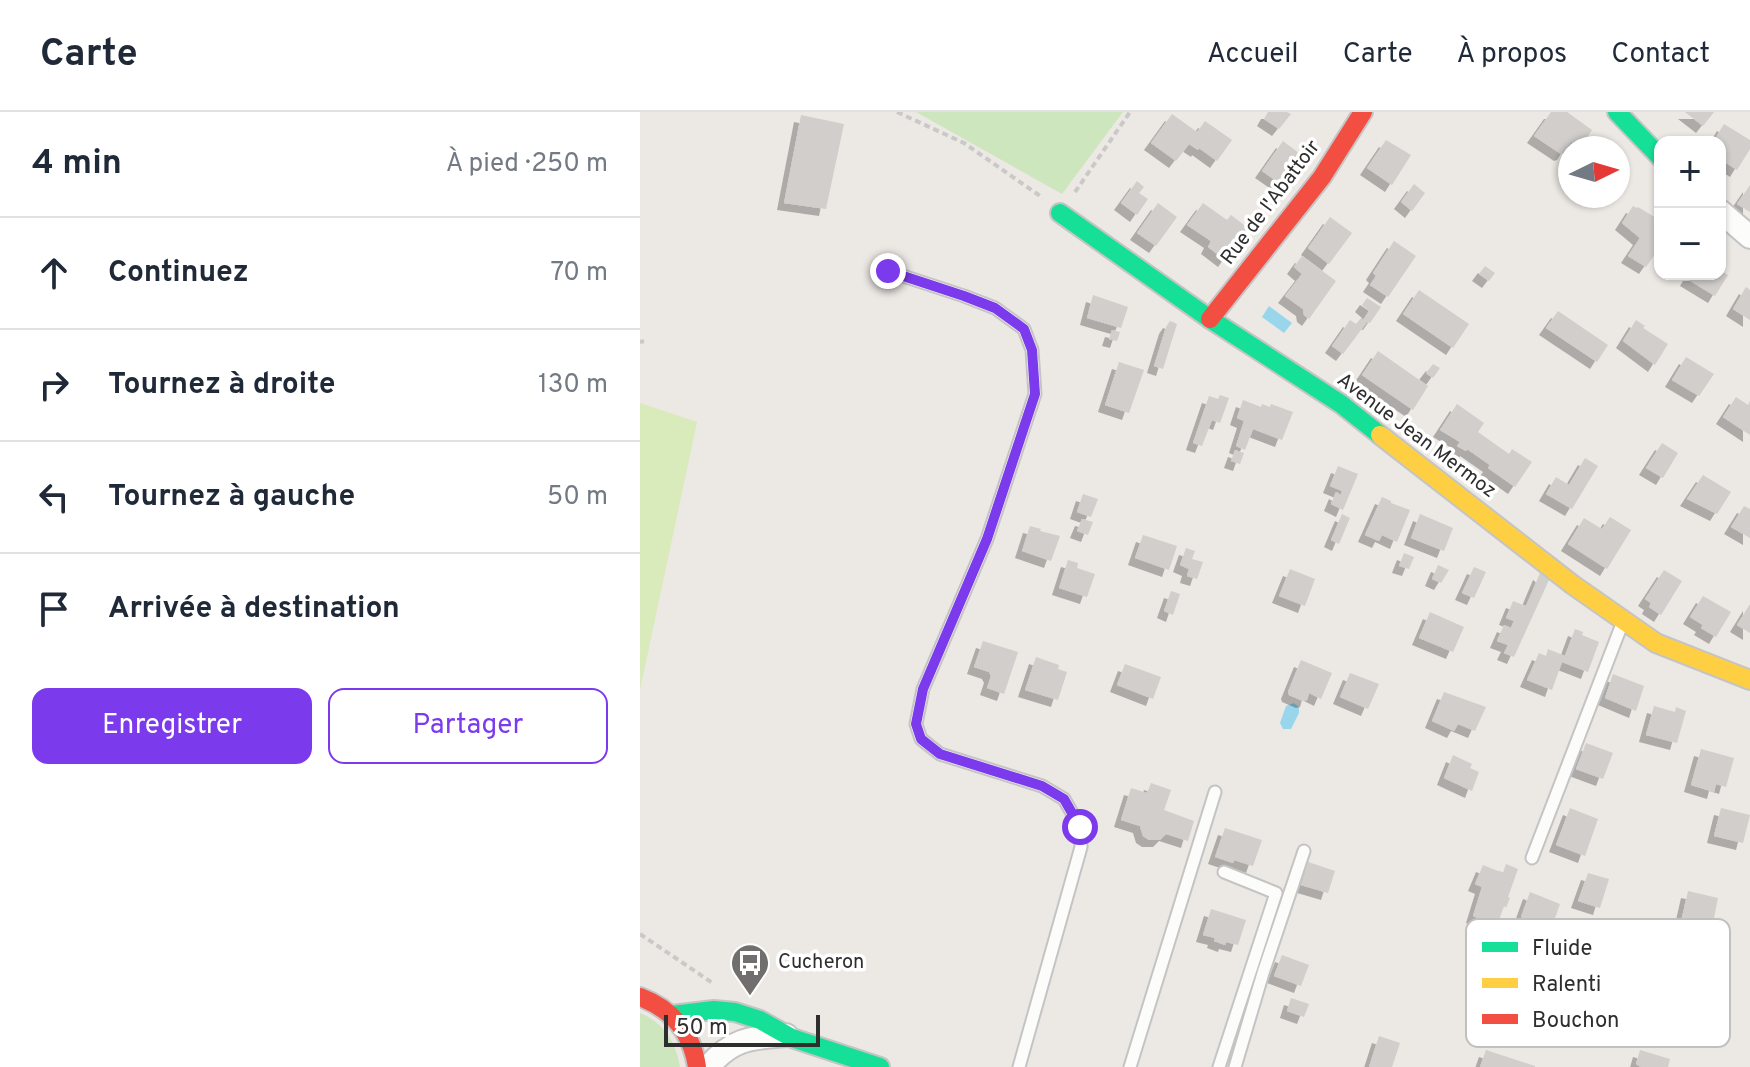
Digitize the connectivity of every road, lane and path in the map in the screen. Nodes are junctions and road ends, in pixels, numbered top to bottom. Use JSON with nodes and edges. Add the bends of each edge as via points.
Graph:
{"nodes":[{"id":1,"x":897,"y":112,"type":"edge"},
{"id":2,"x":1130,"y":112,"type":"edge"},
{"id":3,"x":1363,"y":112,"type":"edge"},
{"id":4,"x":1617,"y":112,"type":"edge"},
{"id":5,"x":1654,"y":151,"type":"edge"},
{"id":6,"x":1060,"y":213,"type":"junction"},
{"id":7,"x":1726,"y":216,"type":"edge"},
{"id":8,"x":1750,"y":237,"type":"edge"},
{"id":9,"x":888,"y":271,"type":"dead end"},
{"id":10,"x":1210,"y":319,"type":"junction"},
{"id":11,"x":1624,"y":620,"type":"junction"},
{"id":12,"x":1750,"y":680,"type":"edge"},
{"id":13,"x":1215,"y":792,"type":"dead end"},
{"id":14,"x":1304,"y":851,"type":"dead end"},
{"id":15,"x":1532,"y":858,"type":"dead end"},
{"id":16,"x":1224,"y":872,"type":"dead end"},
{"id":17,"x":640,"y":997,"type":"edge"},
{"id":18,"x":672,"y":1015,"type":"junction"},
{"id":19,"x":786,"y":1035,"type":"junction"},
{"id":20,"x":697,"y":1067,"type":"edge"},
{"id":21,"x":708,"y":1067,"type":"edge"},
{"id":22,"x":880,"y":1067,"type":"edge"},
{"id":23,"x":1019,"y":1067,"type":"edge"},
{"id":24,"x":1130,"y":1067,"type":"edge"},
{"id":25,"x":1219,"y":1067,"type":"edge"},
{"id":26,"x":1235,"y":1067,"type":"edge"}],
"edges":[{"from":1,"to":6,"type":"path","via":[[964,143]]},
{"from":2,"to":6,"type":"path"},
{"from":3,"to":10,"type":"street","name":"Rue de l'Abattoir","via":[[1322,177]]},
{"from":4,"to":5,"type":"street"},
{"from":6,"to":10,"type":"street","name":"Avenue Jean Mermoz"},
{"from":7,"to":8,"type":"street"},
{"from":9,"to":23,"type":"lane","via":[[995,308],[1024,329],[1032,350],[1035,394],[987,539],[923,689],[916,724],[921,739],[940,754],[1042,786],[1064,799],[1080,827],[1081,847]]},
{"from":10,"to":11,"type":"street","name":"Avenue Jean Mermoz","via":[[1341,404]]},
{"from":11,"to":12,"type":"street","name":"Avenue Jean Mermoz","via":[[1656,643]]},
{"from":11,"to":15,"type":"lane"},
{"from":13,"to":24,"type":"lane"},
{"from":14,"to":26,"type":"lane"},
{"from":16,"to":25,"type":"lane","via":[[1276,893]]},
{"from":17,"to":18,"type":"street"},
{"from":18,"to":19,"type":"street","via":[[735,1012]]},
{"from":18,"to":20,"type":"street","via":[[692,1045]]},
{"from":19,"to":21,"type":"street","via":[[747,1039]]},
{"from":19,"to":22,"type":"street"}]}
